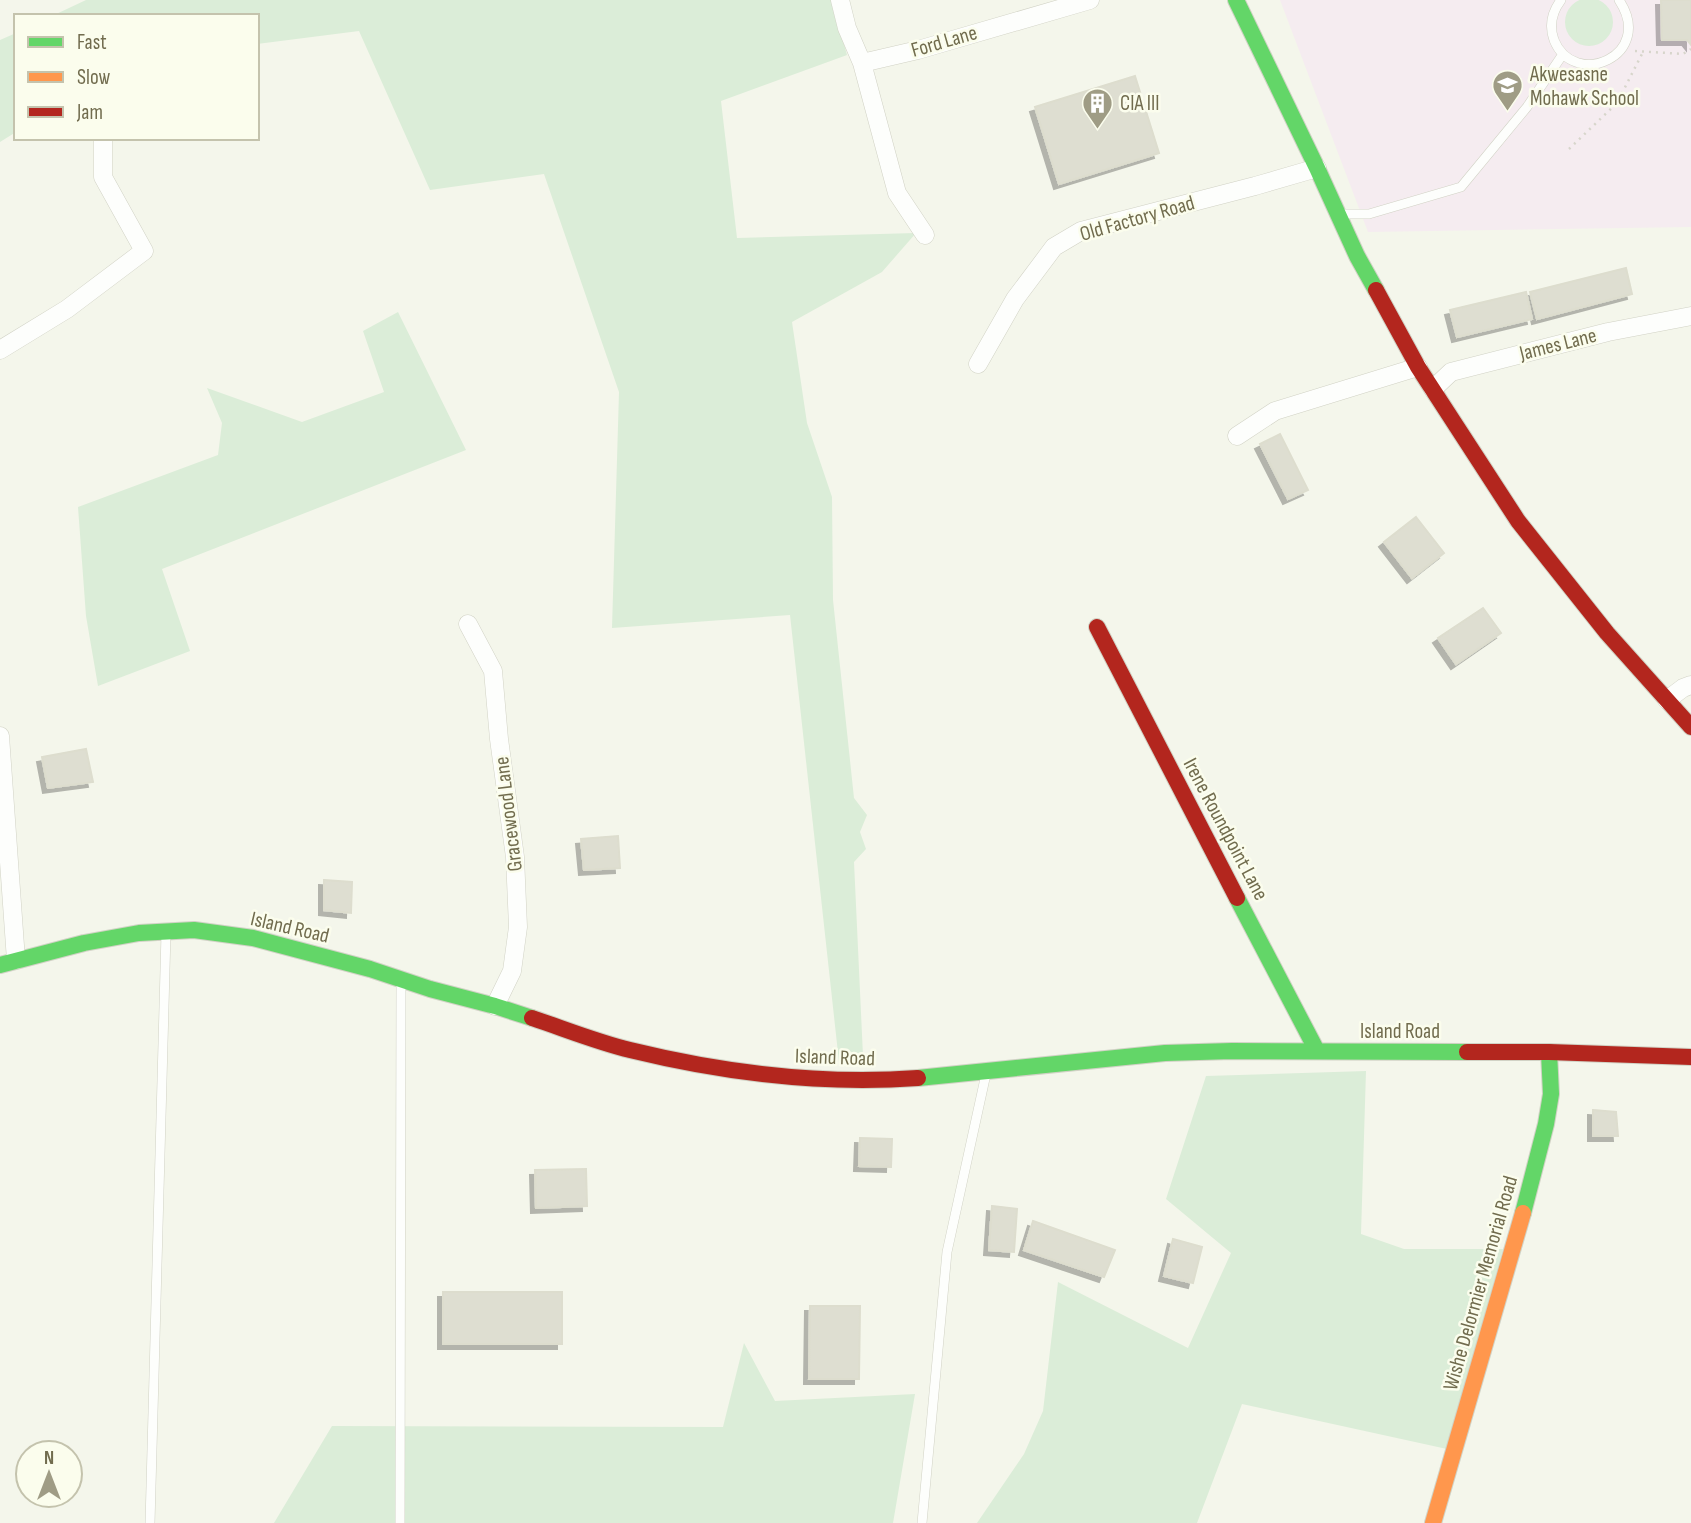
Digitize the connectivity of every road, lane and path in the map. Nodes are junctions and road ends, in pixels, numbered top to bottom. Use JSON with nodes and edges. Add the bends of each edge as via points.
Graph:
{"nodes":[{"id":1,"x":839,"y":0,"type":"edge"},
{"id":2,"x":1090,"y":0,"type":"edge"},
{"id":3,"x":1237,"y":0,"type":"edge"},
{"id":4,"x":1561,"y":0,"type":"edge"},
{"id":5,"x":1619,"y":0,"type":"edge"},
{"id":6,"x":1622,"y":49,"type":"junction"},
{"id":7,"x":1691,"y":49,"type":"edge"},
{"id":8,"x":1643,"y":52,"type":"junction"},
{"id":9,"x":1563,"y":54,"type":"junction"},
{"id":10,"x":862,"y":63,"type":"junction"},
{"id":11,"x":103,"y":140,"type":"edge"},
{"id":12,"x":1569,"y":149,"type":"dead end"},
{"id":13,"x":1317,"y":168,"type":"junction"},
{"id":14,"x":1338,"y":214,"type":"junction"},
{"id":15,"x":925,"y":234,"type":"dead end"},
{"id":16,"x":1691,"y":316,"type":"edge"},
{"id":17,"x":0,"y":349,"type":"edge"},
{"id":18,"x":978,"y":364,"type":"dead end"},
{"id":19,"x":1418,"y":367,"type":"junction"},
{"id":20,"x":1433,"y":389,"type":"junction"},
{"id":21,"x":1237,"y":436,"type":"dead end"},
{"id":22,"x":468,"y":624,"type":"dead end"},
{"id":23,"x":1097,"y":627,"type":"dead end"},
{"id":24,"x":1691,"y":685,"type":"edge"},
{"id":25,"x":1667,"y":700,"type":"junction"},
{"id":26,"x":1691,"y":727,"type":"edge"},
{"id":27,"x":0,"y":736,"type":"edge"},
{"id":28,"x":166,"y":932,"type":"junction"},
{"id":29,"x":8,"y":962,"type":"edge"},
{"id":30,"x":401,"y":979,"type":"junction"},
{"id":31,"x":495,"y":1006,"type":"junction"},
{"id":32,"x":1317,"y":1051,"type":"junction"},
{"id":33,"x":1549,"y":1052,"type":"junction"},
{"id":34,"x":1691,"y":1057,"type":"edge"},
{"id":35,"x":987,"y":1072,"type":"junction"},
{"id":36,"x":150,"y":1523,"type":"edge"},
{"id":37,"x":400,"y":1523,"type":"edge"},
{"id":38,"x":922,"y":1523,"type":"edge"},
{"id":39,"x":1433,"y":1523,"type":"edge"}],
"edges":[{"from":1,"to":10,"type":"street"},
{"from":2,"to":10,"type":"street","name":"Ford Lane"},
{"from":3,"to":13,"type":"street"},
{"from":4,"to":9,"type":"lane","via":[[1551,20]]},
{"from":5,"to":6,"type":"lane","via":[[1629,24]]},
{"from":6,"to":8,"type":"path"},
{"from":6,"to":9,"type":"lane","via":[[1600,64],[1586,65]]},
{"from":7,"to":8,"type":"path","via":[[1683,54]]},
{"from":8,"to":12,"type":"path","via":[[1617,103]]},
{"from":9,"to":14,"type":"lane","via":[[1527,107],[1461,187],[1369,214]]},
{"from":10,"to":15,"type":"street","via":[[897,193]]},
{"from":11,"to":17,"type":"street","via":[[103,177],[144,251],[67,309]]},
{"from":13,"to":14,"type":"street"},
{"from":13,"to":18,"type":"street","name":"Old Factory Road","via":[[1081,231],[1054,247],[1015,299]]},
{"from":14,"to":19,"type":"street"},
{"from":16,"to":20,"type":"street","name":"James Lane","via":[[1451,372]]},
{"from":19,"to":20,"type":"street"},
{"from":19,"to":21,"type":"street","via":[[1275,411]]},
{"from":20,"to":25,"type":"street","via":[[1518,521],[1607,634]]},
{"from":22,"to":31,"type":"street","name":"Gracewood Lane","via":[[493,671],[515,857],[518,927],[513,971]]},
{"from":23,"to":32,"type":"street","name":"Irene Roundpoint Lane"},
{"from":24,"to":25,"type":"street"},
{"from":25,"to":26,"type":"street"},
{"from":27,"to":29,"type":"street"},
{"from":28,"to":29,"type":"street","name":"Island Road","via":[[84,943]]},
{"from":28,"to":30,"type":"street","name":"Island Road","via":[[194,930],[253,938]]},
{"from":28,"to":36,"type":"lane"},
{"from":30,"to":31,"type":"street","name":"Island Road"},
{"from":30,"to":37,"type":"lane"},
{"from":31,"to":35,"type":"street","name":"Island Road","via":[[627,1049],[759,1074],[891,1080]]},
{"from":32,"to":33,"type":"street","name":"Island Road"},
{"from":32,"to":35,"type":"street","name":"Island Road","via":[[1165,1053]]},
{"from":33,"to":34,"type":"street","name":"Island Road"},
{"from":33,"to":39,"type":"street","name":"Wishe Delormier Memorial Road","via":[[1551,1094],[1546,1124]]},
{"from":35,"to":38,"type":"lane","via":[[947,1252]]}]}
